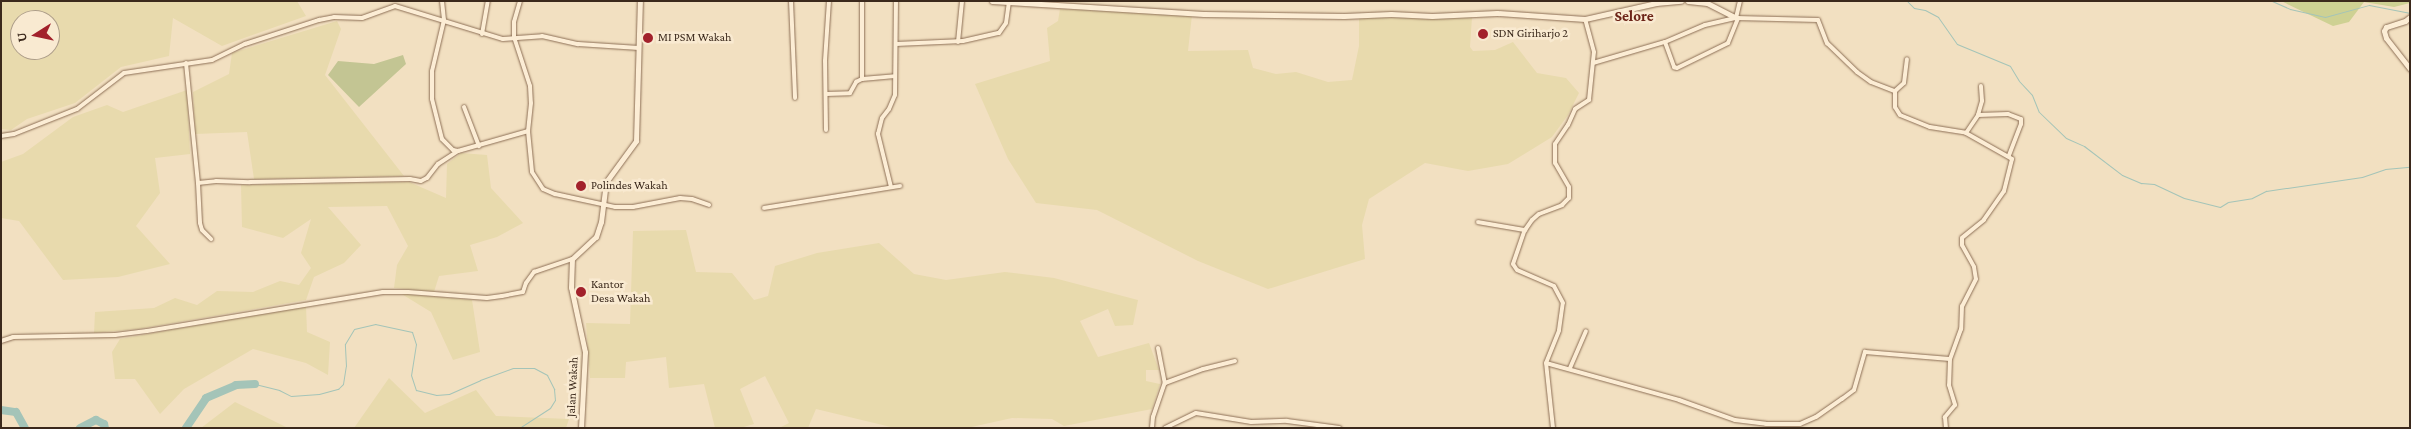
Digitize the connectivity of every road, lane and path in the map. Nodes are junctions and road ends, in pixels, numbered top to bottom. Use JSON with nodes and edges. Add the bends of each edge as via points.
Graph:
{"nodes":[{"id":1,"x":442,"y":1,"type":"edge"},
{"id":2,"x":488,"y":1,"type":"edge"},
{"id":3,"x":520,"y":1,"type":"edge"},
{"id":4,"x":640,"y":1,"type":"edge"},
{"id":5,"x":791,"y":1,"type":"edge"},
{"id":6,"x":829,"y":1,"type":"edge"},
{"id":7,"x":862,"y":1,"type":"edge"},
{"id":8,"x":896,"y":1,"type":"edge"},
{"id":9,"x":962,"y":1,"type":"edge"},
{"id":10,"x":992,"y":1,"type":"edge"},
{"id":11,"x":1681,"y":1,"type":"edge"},
{"id":12,"x":1688,"y":1,"type":"edge"},
{"id":13,"x":1740,"y":1,"type":"edge"},
{"id":14,"x":1009,"y":2,"type":"edge"},
{"id":15,"x":395,"y":4,"type":"edge"},
{"id":16,"x":2410,"y":16,"type":"edge"},
{"id":17,"x":1737,"y":18,"type":"junction"},
{"id":18,"x":1585,"y":19,"type":"junction"},
{"id":19,"x":444,"y":20,"type":"junction"},
{"id":20,"x":482,"y":34,"type":"junction"},
{"id":21,"x":514,"y":38,"type":"junction"},
{"id":22,"x":958,"y":42,"type":"junction"},
{"id":23,"x":1665,"y":42,"type":"junction"},
{"id":24,"x":896,"y":44,"type":"junction"},
{"id":25,"x":640,"y":48,"type":"junction"},
{"id":26,"x":1906,"y":59,"type":"dead end"},
{"id":27,"x":186,"y":63,"type":"junction"},
{"id":28,"x":1593,"y":63,"type":"junction"},
{"id":29,"x":2410,"y":68,"type":"edge"},
{"id":30,"x":896,"y":76,"type":"junction"},
{"id":31,"x":862,"y":79,"type":"junction"},
{"id":32,"x":1981,"y":86,"type":"dead end"},
{"id":33,"x":1895,"y":91,"type":"junction"},
{"id":34,"x":826,"y":94,"type":"junction"},
{"id":35,"x":795,"y":98,"type":"dead end"},
{"id":36,"x":464,"y":107,"type":"dead end"},
{"id":37,"x":1978,"y":114,"type":"junction"},
{"id":38,"x":826,"y":130,"type":"dead end"},
{"id":39,"x":528,"y":131,"type":"junction"},
{"id":40,"x":1966,"y":133,"type":"junction"},
{"id":41,"x":1,"y":136,"type":"edge"},
{"id":42,"x":479,"y":146,"type":"junction"},
{"id":43,"x":458,"y":151,"type":"junction"},
{"id":44,"x":2009,"y":156,"type":"junction"},
{"id":45,"x":198,"y":183,"type":"junction"},
{"id":46,"x":900,"y":186,"type":"dead end"},
{"id":47,"x":892,"y":187,"type":"junction"},
{"id":48,"x":602,"y":205,"type":"junction"},
{"id":49,"x":709,"y":206,"type":"dead end"},
{"id":50,"x":764,"y":208,"type":"dead end"},
{"id":51,"x":1478,"y":222,"type":"dead end"},
{"id":52,"x":1525,"y":230,"type":"junction"},
{"id":53,"x":211,"y":239,"type":"dead end"},
{"id":54,"x":572,"y":258,"type":"junction"},
{"id":55,"x":1586,"y":331,"type":"dead end"},
{"id":56,"x":1,"y":341,"type":"edge"},
{"id":57,"x":1158,"y":348,"type":"dead end"},
{"id":58,"x":1950,"y":359,"type":"junction"},
{"id":59,"x":1235,"y":361,"type":"dead end"},
{"id":60,"x":1546,"y":363,"type":"junction"},
{"id":61,"x":1570,"y":368,"type":"junction"},
{"id":62,"x":1165,"y":383,"type":"junction"},
{"id":63,"x":581,"y":428,"type":"edge"},
{"id":64,"x":1152,"y":428,"type":"edge"},
{"id":65,"x":1165,"y":428,"type":"edge"},
{"id":66,"x":1340,"y":428,"type":"edge"},
{"id":67,"x":1552,"y":428,"type":"edge"},
{"id":68,"x":1946,"y":428,"type":"edge"}],
"edges":[{"from":1,"to":19,"type":"street"},
{"from":2,"to":20,"type":"street"},
{"from":3,"to":21,"type":"street","via":[[514,22]]},
{"from":4,"to":25,"type":"street"},
{"from":5,"to":35,"type":"street"},
{"from":6,"to":34,"type":"street"},
{"from":7,"to":31,"type":"street"},
{"from":8,"to":24,"type":"street"},
{"from":9,"to":22,"type":"street"},
{"from":10,"to":14,"type":"street"},
{"from":11,"to":18,"type":"street"},
{"from":12,"to":17,"type":"street","via":[[1707,4]]},
{"from":13,"to":17,"type":"street"},
{"from":14,"to":18,"type":"street","via":[[1204,14],[1432,16],[1497,12]]},
{"from":14,"to":22,"type":"street","via":[[1006,23],[1000,33]]},
{"from":15,"to":19,"type":"street"},
{"from":15,"to":27,"type":"street","via":[[362,18],[319,20],[245,44],[212,60]]},
{"from":16,"to":29,"type":"street","via":[[2384,31]]},
{"from":17,"to":23,"type":"street","via":[[1705,25]]},
{"from":17,"to":23,"type":"street","via":[[1728,43],[1677,68]]},
{"from":17,"to":33,"type":"street","via":[[1818,20],[1827,42],[1857,72],[1871,82]]},
{"from":18,"to":28,"type":"street","via":[[1594,52]]},
{"from":19,"to":20,"type":"street"},
{"from":19,"to":43,"type":"street","via":[[432,71],[432,99],[442,139]]},
{"from":20,"to":21,"type":"street"},
{"from":21,"to":25,"type":"street","via":[[542,36],[578,44]]},
{"from":21,"to":39,"type":"street","via":[[530,86]]},
{"from":22,"to":24,"type":"street"},
{"from":23,"to":28,"type":"street"},
{"from":24,"to":30,"type":"street"},
{"from":25,"to":48,"type":"street","via":[[636,141],[606,182]]},
{"from":26,"to":33,"type":"street","via":[[1904,83]]},
{"from":27,"to":41,"type":"street","via":[[124,73],[77,109]]},
{"from":27,"to":45,"type":"street"},
{"from":28,"to":52,"type":"street","via":[[1589,100],[1575,109],[1556,144],[1555,163],[1569,187],[1568,198],[1562,205],[1539,214]]},
{"from":30,"to":31,"type":"street"},
{"from":30,"to":47,"type":"street","via":[[893,102],[882,118],[878,134]]},
{"from":31,"to":34,"type":"street","via":[[856,82],[850,93]]},
{"from":32,"to":37,"type":"street","via":[[1982,101]]},
{"from":33,"to":40,"type":"street","via":[[1895,107],[1900,115],[1930,127]]},
{"from":34,"to":38,"type":"street"},
{"from":36,"to":42,"type":"street"},
{"from":37,"to":40,"type":"street"},
{"from":37,"to":44,"type":"street","via":[[2008,114],[2021,118]]},
{"from":39,"to":42,"type":"street"},
{"from":39,"to":48,"type":"street","via":[[532,172],[542,189]]},
{"from":40,"to":44,"type":"street"},
{"from":42,"to":43,"type":"street"},
{"from":43,"to":45,"type":"street","via":[[421,181]]},
{"from":44,"to":58,"type":"street","via":[[2013,161],[2004,191],[1984,220],[1962,238],[1976,279],[1962,306],[1962,324]]},
{"from":45,"to":53,"type":"street","via":[[200,223]]},
{"from":46,"to":47,"type":"street"},
{"from":47,"to":50,"type":"street"},
{"from":48,"to":49,"type":"street","via":[[633,207],[680,198]]},
{"from":48,"to":54,"type":"street","via":[[596,237]]},
{"from":51,"to":52,"type":"street"},
{"from":52,"to":60,"type":"street","via":[[1513,267],[1554,286],[1563,304],[1559,330]]},
{"from":54,"to":56,"type":"street","via":[[534,272],[522,292],[502,296],[486,298],[383,292],[147,331],[115,335],[13,337]]},
{"from":54,"to":63,"type":"street","name":"Jalan Wakah","via":[[571,287],[585,352]]},
{"from":55,"to":61,"type":"street"},
{"from":57,"to":62,"type":"street"},
{"from":58,"to":61,"type":"street","via":[[1866,352],[1854,390],[1816,417],[1800,424],[1735,420]]},
{"from":58,"to":68,"type":"street","via":[[1949,385],[1956,405],[1946,417]]},
{"from":59,"to":62,"type":"street"},
{"from":60,"to":61,"type":"street"},
{"from":60,"to":67,"type":"street"},
{"from":62,"to":64,"type":"street"},
{"from":65,"to":66,"type":"street","via":[[1196,413],[1251,422],[1287,421]]}]}
